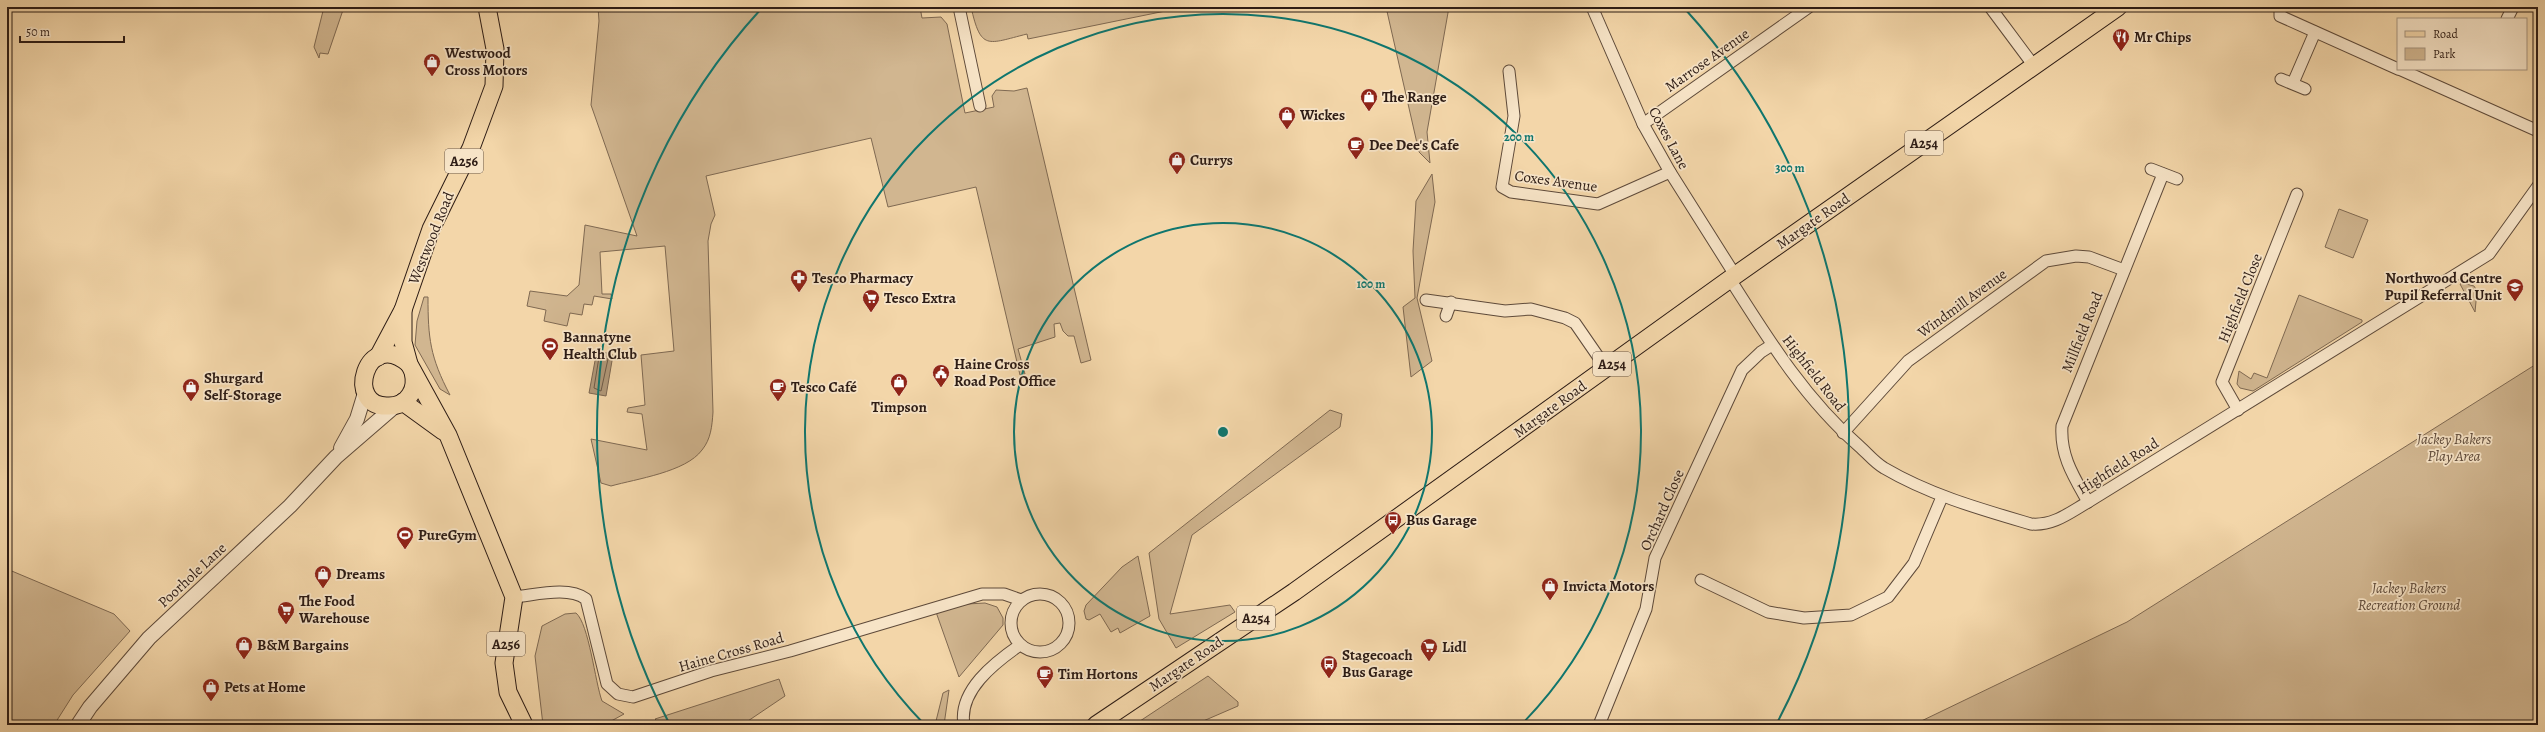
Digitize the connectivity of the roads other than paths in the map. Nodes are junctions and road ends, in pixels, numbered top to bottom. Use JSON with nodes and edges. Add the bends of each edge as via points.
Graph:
{"nodes":[{"id":1,"x":487,"y":7,"type":"edge"},
{"id":2,"x":959,"y":7,"type":"edge"},
{"id":3,"x":1592,"y":7,"type":"edge"},
{"id":4,"x":1809,"y":7,"type":"edge"},
{"id":5,"x":1990,"y":7,"type":"edge"},
{"id":6,"x":2118,"y":7,"type":"edge"},
{"id":7,"x":2280,"y":7,"type":"edge"},
{"id":8,"x":2513,"y":7,"type":"edge"},
{"id":9,"x":2508,"y":18,"type":"edge"},
{"id":10,"x":2315,"y":32,"type":"junction"},
{"id":11,"x":2034,"y":66,"type":"junction"},
{"id":12,"x":2397,"y":69,"type":"edge"},
{"id":13,"x":2400,"y":70,"type":"edge"},
{"id":14,"x":1509,"y":71,"type":"dead end"},
{"id":15,"x":2281,"y":79,"type":"dead end"},
{"id":16,"x":2293,"y":83,"type":"junction"},
{"id":17,"x":2305,"y":88,"type":"dead end"},
{"id":18,"x":980,"y":106,"type":"dead end"},
{"id":19,"x":1643,"y":124,"type":"junction"},
{"id":20,"x":2538,"y":131,"type":"edge"},
{"id":21,"x":2151,"y":169,"type":"dead end"},
{"id":22,"x":1670,"y":172,"type":"junction"},
{"id":23,"x":2163,"y":174,"type":"junction"},
{"id":24,"x":2177,"y":179,"type":"dead end"},
{"id":25,"x":2538,"y":186,"type":"edge"},
{"id":26,"x":2297,"y":194,"type":"dead end"},
{"id":27,"x":2124,"y":270,"type":"junction"},
{"id":28,"x":1732,"y":277,"type":"junction"},
{"id":29,"x":1426,"y":300,"type":"dead end"},
{"id":30,"x":1451,"y":302,"type":"junction"},
{"id":31,"x":403,"y":310,"type":"junction"},
{"id":32,"x":1446,"y":316,"type":"dead end"},
{"id":33,"x":1772,"y":345,"type":"junction"},
{"id":34,"x":378,"y":357,"type":"junction"},
{"id":35,"x":411,"y":368,"type":"junction"},
{"id":36,"x":1606,"y":368,"type":"junction"},
{"id":37,"x":365,"y":393,"type":"junction"},
{"id":38,"x":399,"y":404,"type":"junction"},
{"id":39,"x":2238,"y":410,"type":"junction"},
{"id":40,"x":1843,"y":433,"type":"junction"},
{"id":41,"x":448,"y":435,"type":"junction"},
{"id":42,"x":336,"y":458,"type":"junction"},
{"id":43,"x":1942,"y":497,"type":"junction"},
{"id":44,"x":2088,"y":502,"type":"junction"},
{"id":45,"x":1702,"y":580,"type":"dead end"},
{"id":46,"x":514,"y":597,"type":"junction"},
{"id":47,"x":1021,"y":600,"type":"junction"},
{"id":48,"x":1020,"y":645,"type":"junction"},
{"id":49,"x":78,"y":725,"type":"edge"},
{"id":50,"x":524,"y":725,"type":"edge"},
{"id":51,"x":964,"y":725,"type":"edge"},
{"id":52,"x":1096,"y":725,"type":"edge"},
{"id":53,"x":1599,"y":725,"type":"edge"}],
"edges":[{"from":1,"to":31,"type":"main road","name":"Westwood Road","number":"A256","via":[[495,49],[494,86],[476,135],[431,229]]},
{"from":2,"to":18,"type":"street"},
{"from":3,"to":19,"type":"street","name":"Coxes Lane"},
{"from":4,"to":19,"type":"street","name":"Marrose Avenue"},
{"from":5,"to":11,"type":"street"},
{"from":6,"to":11,"type":"main road","name":"Margate Road","number":"A254"},
{"from":7,"to":10,"type":"street","via":[[2280,16]]},
{"from":8,"to":9,"type":"street"},
{"from":10,"to":12,"type":"street"},
{"from":10,"to":16,"type":"street"},
{"from":11,"to":28,"type":"main road","name":"Margate Road","number":"A254"},
{"from":13,"to":20,"type":"street"},
{"from":14,"to":22,"type":"street","name":"Coxes Avenue","via":[[1514,116],[1502,187],[1511,192],[1598,204]]},
{"from":15,"to":16,"type":"street"},
{"from":16,"to":17,"type":"street"},
{"from":19,"to":22,"type":"street","name":"Coxes Lane"},
{"from":21,"to":23,"type":"street"},
{"from":22,"to":28,"type":"street","name":"Coxes Lane"},
{"from":23,"to":24,"type":"street"},
{"from":23,"to":27,"type":"street","name":"Millfield Road"},
{"from":25,"to":39,"type":"street","name":"Highfield Road","via":[[2489,254]]},
{"from":26,"to":39,"type":"street","name":"Highfield Close","via":[[2222,382]]},
{"from":27,"to":40,"type":"street","name":"Windmill Avenue","via":[[2076,256],[2046,261],[1908,361]]},
{"from":27,"to":44,"type":"street","name":"Millfield Road","via":[[2062,426],[2061,439],[2065,462]]},
{"from":28,"to":33,"type":"street","name":"Highfield Road"},
{"from":28,"to":36,"type":"main road","name":"Margate Road","number":"A254"},
{"from":29,"to":30,"type":"street"},
{"from":30,"to":32,"type":"street"},
{"from":30,"to":36,"type":"street","via":[[1505,311],[1532,310],[1565,318],[1575,323]]},
{"from":31,"to":34,"type":"main road","name":"Westwood Road","number":"A256"},
{"from":31,"to":35,"type":"main road","name":"Westwood Road","number":"A256","via":[[403,342]]},
{"from":33,"to":40,"type":"street","name":"Highfield Road","via":[[1814,402]]},
{"from":33,"to":53,"type":"street","name":"Orchard Close","via":[[1742,370],[1655,558],[1646,609]]},
{"from":34,"to":35,"type":"main road","via":[[395,355]]},
{"from":34,"to":37,"type":"main road","name":"Westwood Road","number":"A256","via":[[365,368]]},
{"from":35,"to":38,"type":"main road","name":"Westwood Road","number":"A256","via":[[413,389]]},
{"from":35,"to":41,"type":"main road","name":"Westwood Road","number":"A256"},
{"from":36,"to":52,"type":"main road","name":"Margate Road","number":"A254","via":[[1294,592]]},
{"from":37,"to":38,"type":"main road","via":[[378,404]]},
{"from":37,"to":42,"type":"street","name":"Poorhole Lane","via":[[357,419]]},
{"from":38,"to":41,"type":"main road"},
{"from":38,"to":42,"type":"street","name":"Poorhole Lane"},
{"from":39,"to":44,"type":"street","name":"Highfield Road"},
{"from":40,"to":43,"type":"street","name":"Highfield Road","via":[[1883,468]]},
{"from":41,"to":46,"type":"main road","name":"Westwood Road","number":"A256"},
{"from":42,"to":49,"type":"street","name":"Poorhole Lane","via":[[290,506],[149,638],[90,707]]},
{"from":43,"to":44,"type":"street","name":"Highfield Road","via":[[2031,524],[2042,525],[2055,522]]},
{"from":43,"to":45,"type":"street","via":[[1914,563],[1893,591],[1888,597],[1851,615],[1804,618],[1768,612]]},
{"from":46,"to":47,"type":"street","name":"Haine Cross Road","via":[[568,592],[578,593],[586,599],[607,684],[618,694],[633,697],[711,671],[790,651],[982,594],[1004,594]]},
{"from":46,"to":50,"type":"main road","number":"A256","via":[[504,663],[508,692]]},
{"from":47,"to":48,"type":"street","via":[[1014,610],[1010,623],[1011,631]]},
{"from":47,"to":48,"type":"street","via":[[1035,594],[1050,596],[1062,605],[1069,624],[1062,642],[1055,649],[1035,652]]},
{"from":48,"to":51,"type":"street","via":[[986,674],[969,694],[964,704]]}]}
